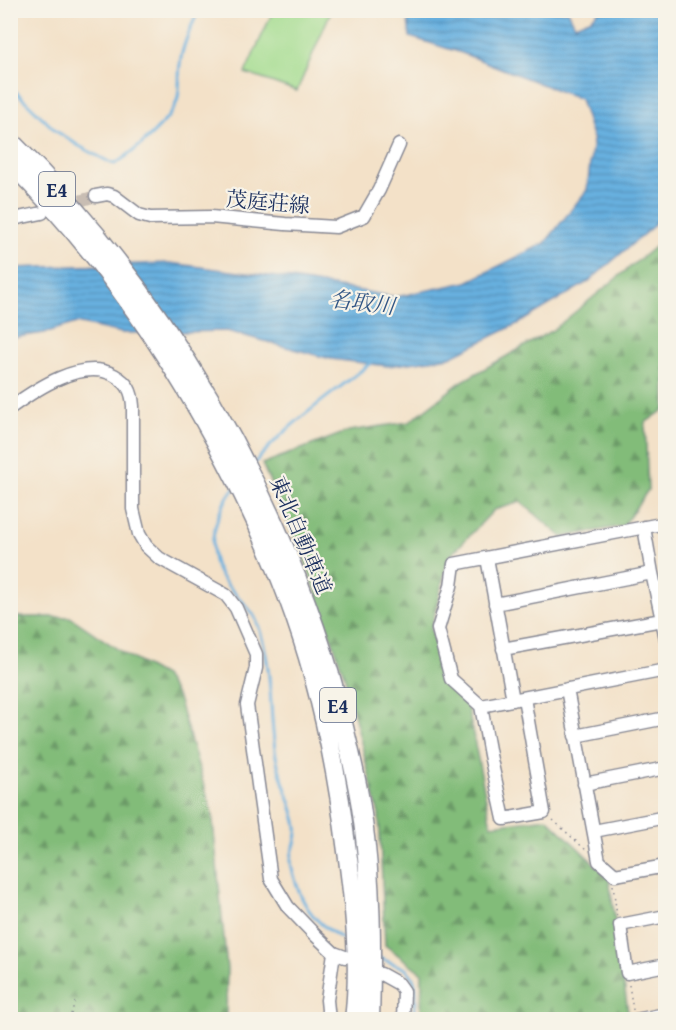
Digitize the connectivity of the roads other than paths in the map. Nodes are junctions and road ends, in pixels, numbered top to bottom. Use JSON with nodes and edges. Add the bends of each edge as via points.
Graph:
{"nodes":[{"id":1,"x":10,"y":131,"type":"edge"},
{"id":2,"x":10,"y":141,"type":"edge"},
{"id":3,"x":399,"y":145,"type":"dead end"},
{"id":4,"x":10,"y":162,"type":"edge"},
{"id":5,"x":10,"y":169,"type":"edge"},
{"id":6,"x":96,"y":196,"type":"tunnel mouth"},
{"id":7,"x":42,"y":213,"type":"dead end"},
{"id":8,"x":10,"y":216,"type":"edge"},
{"id":9,"x":62,"y":217,"type":"junction"},
{"id":10,"x":97,"y":241,"type":"junction"},
{"id":11,"x":10,"y":408,"type":"edge"},
{"id":12,"x":248,"y":487,"type":"junction"},
{"id":13,"x":666,"y":523,"type":"edge"},
{"id":14,"x":644,"y":527,"type":"junction"},
{"id":15,"x":487,"y":558,"type":"junction"},
{"id":16,"x":652,"y":573,"type":"junction"},
{"id":17,"x":495,"y":604,"type":"junction"},
{"id":18,"x":662,"y":620,"type":"junction"},
{"id":19,"x":666,"y":639,"type":"edge"},
{"id":20,"x":503,"y":649,"type":"junction"},
{"id":21,"x":666,"y":670,"type":"edge"},
{"id":22,"x":567,"y":689,"type":"junction"},
{"id":23,"x":518,"y":699,"type":"junction"},
{"id":24,"x":481,"y":706,"type":"junction"},
{"id":25,"x":666,"y":718,"type":"edge"},
{"id":26,"x":575,"y":736,"type":"junction"},
{"id":27,"x":666,"y":768,"type":"edge"},
{"id":28,"x":584,"y":784,"type":"junction"},
{"id":29,"x":666,"y":818,"type":"edge"},
{"id":30,"x":594,"y":831,"type":"junction"},
{"id":31,"x":666,"y":866,"type":"edge"},
{"id":32,"x":666,"y":916,"type":"edge"},
{"id":33,"x":357,"y":961,"type":"junction"},
{"id":34,"x":666,"y":965,"type":"edge"},
{"id":35,"x":666,"y":1014,"type":"edge"},
{"id":36,"x":635,"y":1019,"type":"edge"},
{"id":37,"x":328,"y":1020,"type":"edge"},
{"id":38,"x":354,"y":1020,"type":"edge"},
{"id":39,"x":370,"y":1020,"type":"edge"},
{"id":40,"x":403,"y":1020,"type":"edge"}],
"edges":[{"from":1,"to":10,"type":"highway","via":[[62,187]]},
{"from":2,"to":10,"type":"highway","name":"東北自動車道","number":"E4","via":[[58,190]]},
{"from":3,"to":6,"type":"street","name":"茂庭荘線","via":[[364,216],[336,227],[211,217],[150,218],[114,196]]},
{"from":4,"to":9,"type":"highway","name":"東北自動車道","number":"E4"},
{"from":5,"to":9,"type":"highway"},
{"from":7,"to":8,"type":"street"},
{"from":9,"to":10,"type":"highway","name":"東北自動車道","number":"E4"},
{"from":10,"to":12,"type":"highway","name":"東北自動車道","number":"E4","via":[[130,304]]},
{"from":10,"to":12,"type":"highway","name":"東北自動車道","number":"E4","via":[[134,284],[191,368]]},
{"from":11,"to":33,"type":"street","via":[[46,385],[85,370],[108,372],[125,382],[131,391],[133,509],[139,534],[159,558],[226,595],[236,608],[256,654],[247,705],[271,879],[288,907],[315,935]]},
{"from":12,"to":33,"type":"highway","name":"東北自動車道","number":"E4","via":[[286,552],[311,615],[344,729],[367,850],[364,938]]},
{"from":13,"to":14,"type":"street"},
{"from":14,"to":15,"type":"street"},
{"from":14,"to":16,"type":"street"},
{"from":15,"to":17,"type":"street"},
{"from":15,"to":24,"type":"street","via":[[454,564],[438,629],[451,679]]},
{"from":16,"to":17,"type":"street"},
{"from":16,"to":18,"type":"street"},
{"from":17,"to":20,"type":"street"},
{"from":18,"to":19,"type":"street"},
{"from":18,"to":20,"type":"street"},
{"from":20,"to":23,"type":"street"},
{"from":21,"to":22,"type":"street"},
{"from":22,"to":23,"type":"street"},
{"from":22,"to":26,"type":"street"},
{"from":23,"to":24,"type":"street"},
{"from":23,"to":24,"type":"street","via":[[544,812],[504,819]]},
{"from":25,"to":26,"type":"street"},
{"from":26,"to":28,"type":"street"},
{"from":27,"to":28,"type":"street"},
{"from":28,"to":30,"type":"street"},
{"from":29,"to":30,"type":"street"},
{"from":30,"to":31,"type":"street","via":[[599,861],[615,875]]},
{"from":32,"to":34,"type":"street","via":[[620,924],[627,973]]},
{"from":33,"to":37,"type":"street","via":[[327,1000]]},
{"from":33,"to":38,"type":"highway","name":"東北自動車道","number":"E4"},
{"from":33,"to":39,"type":"highway","name":"東北自動車道","number":"E4"},
{"from":33,"to":40,"type":"street","via":[[399,984],[404,991]]},
{"from":35,"to":36,"type":"street"}]}
